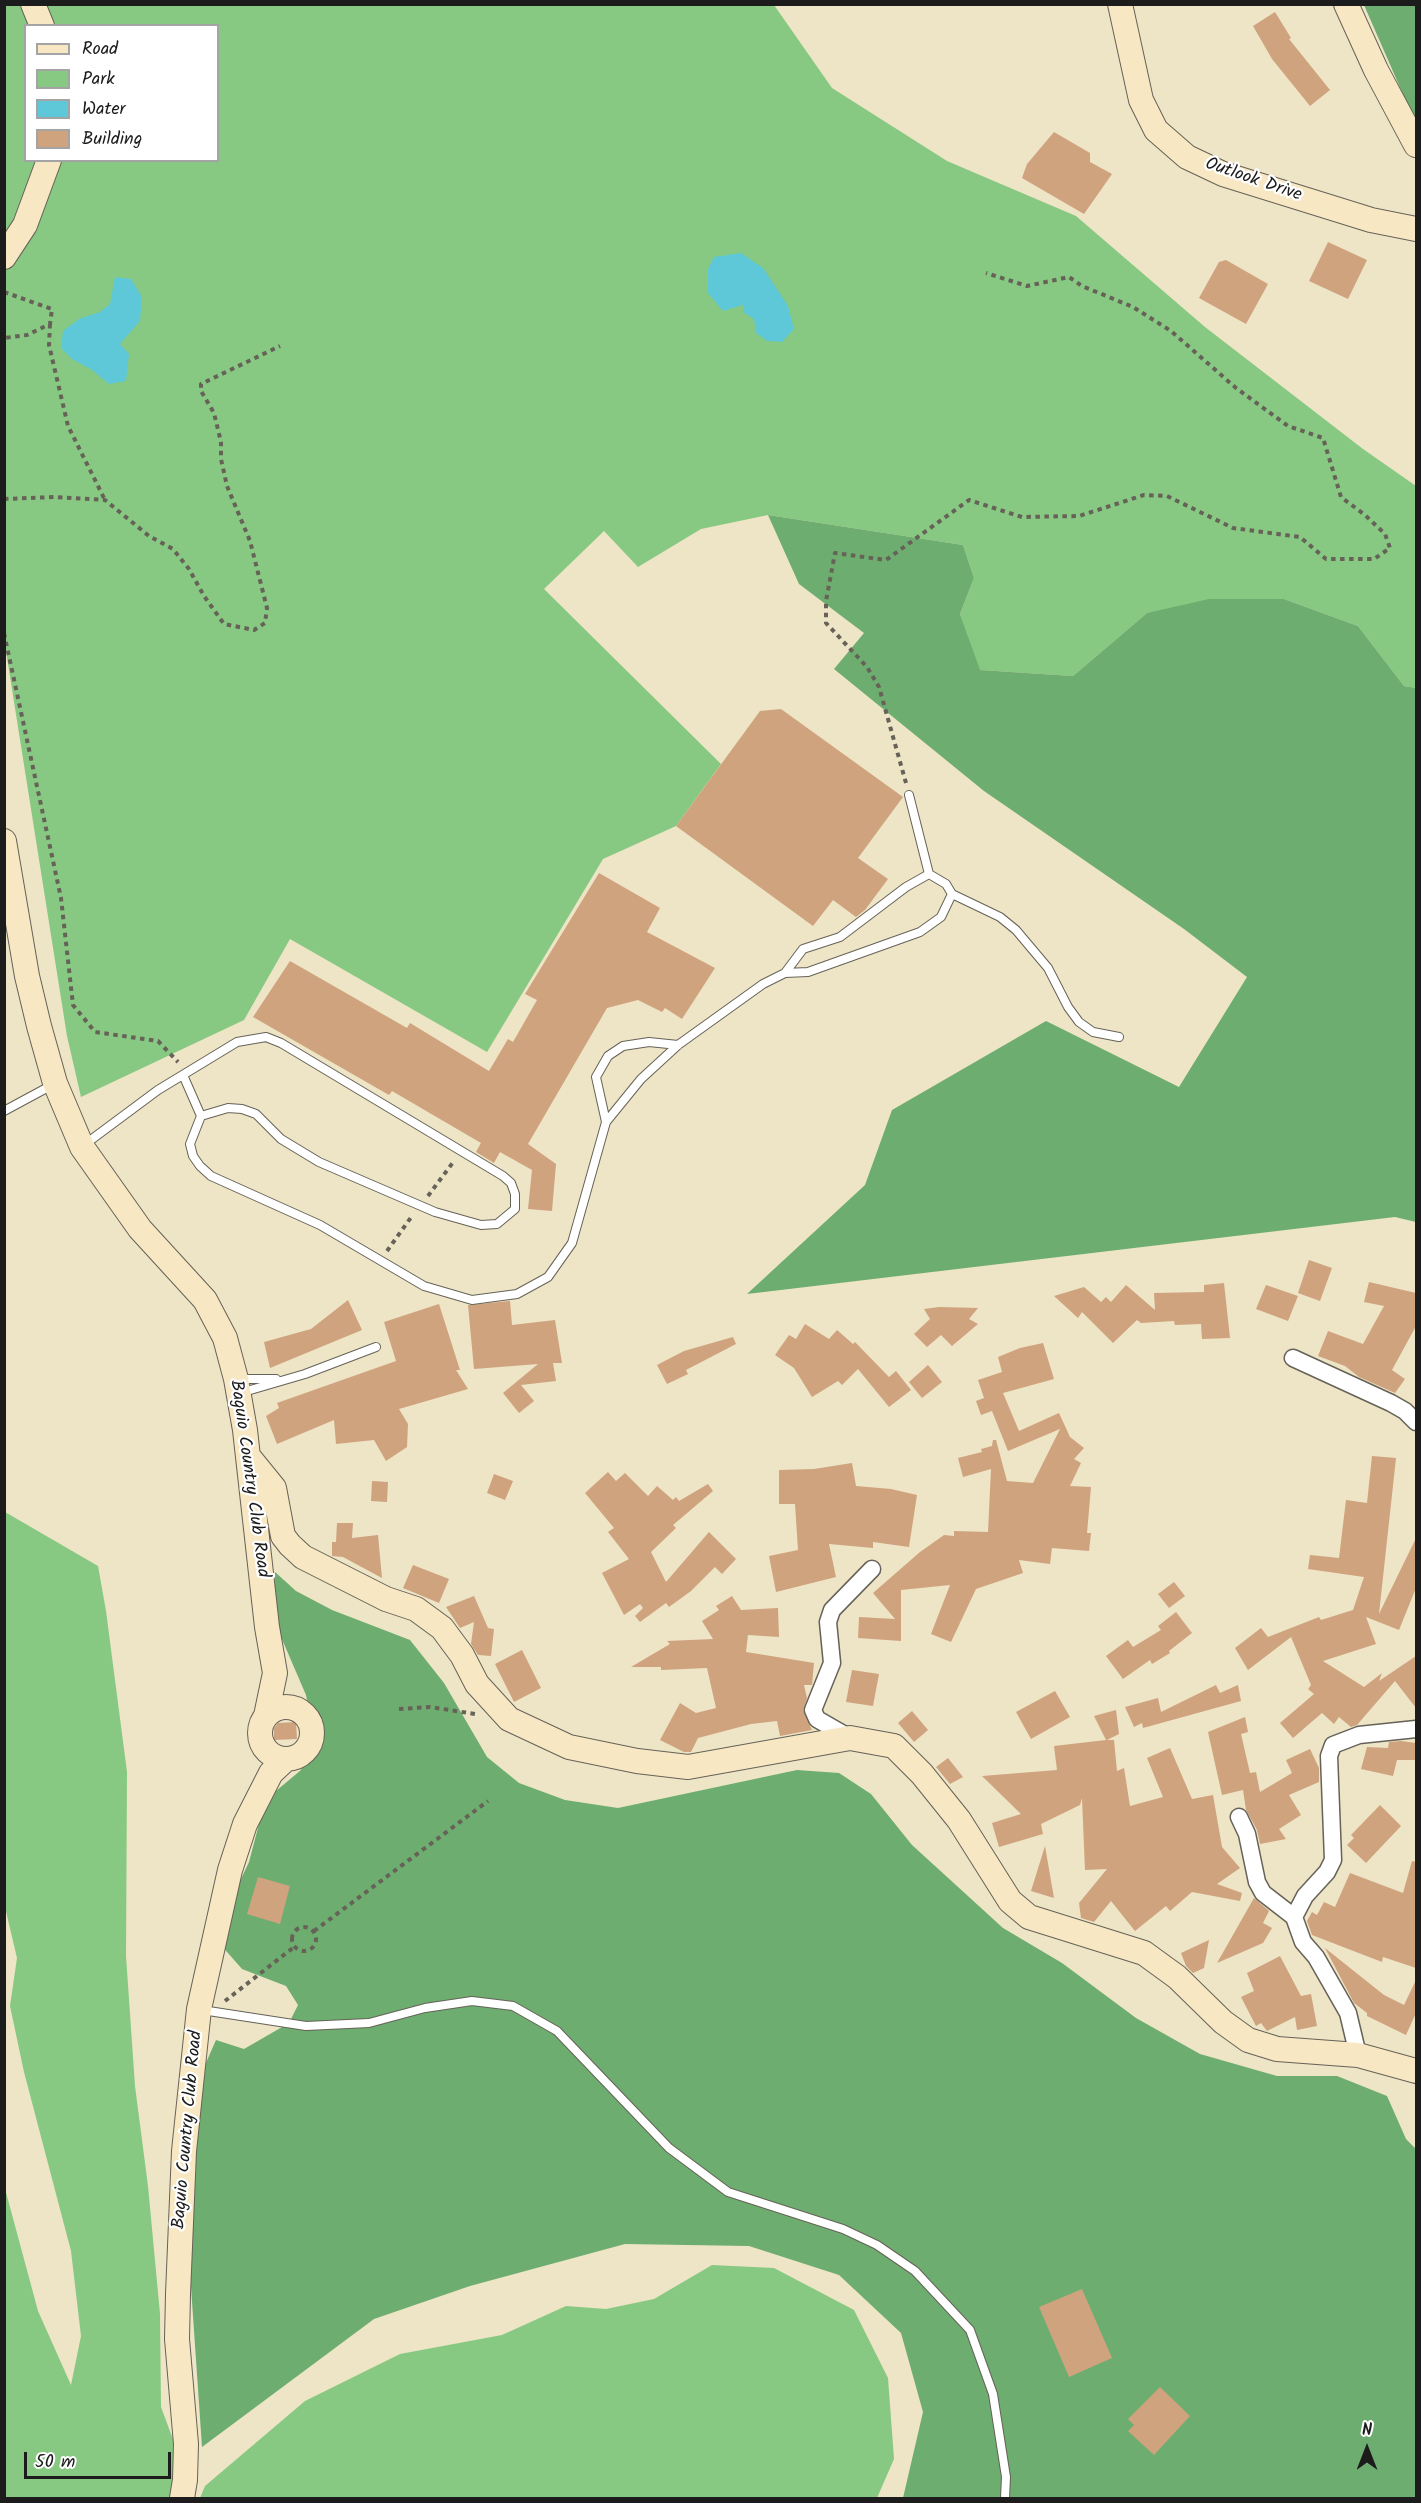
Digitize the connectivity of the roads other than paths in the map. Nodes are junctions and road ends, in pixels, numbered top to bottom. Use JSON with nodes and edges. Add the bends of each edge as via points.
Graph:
{"nodes":[{"id":1,"x":33,"y":4,"type":"edge"},
{"id":2,"x":1120,"y":4,"type":"edge"},
{"id":3,"x":1346,"y":4,"type":"edge"},
{"id":4,"x":41,"y":24,"type":"edge"},
{"id":5,"x":1416,"y":145,"type":"edge"},
{"id":6,"x":48,"y":162,"type":"edge"},
{"id":7,"x":1416,"y":229,"type":"edge"},
{"id":8,"x":4,"y":257,"type":"edge"},
{"id":9,"x":909,"y":795,"type":"road end"},
{"id":10,"x":4,"y":841,"type":"edge"},
{"id":11,"x":929,"y":874,"type":"junction"},
{"id":12,"x":952,"y":894,"type":"junction"},
{"id":13,"x":785,"y":972,"type":"junction"},
{"id":14,"x":1119,"y":1037,"type":"dead end"},
{"id":15,"x":678,"y":1045,"type":"junction"},
{"id":16,"x":183,"y":1075,"type":"junction"},
{"id":17,"x":55,"y":1083,"type":"junction"},
{"id":18,"x":4,"y":1111,"type":"edge"},
{"id":19,"x":201,"y":1116,"type":"junction"},
{"id":20,"x":606,"y":1122,"type":"junction"},
{"id":21,"x":82,"y":1147,"type":"junction"},
{"id":22,"x":376,"y":1347,"type":"dead end"},
{"id":23,"x":1293,"y":1358,"type":"dead end"},
{"id":24,"x":285,"y":1379,"type":"junction"},
{"id":25,"x":238,"y":1386,"type":"junction"},
{"id":26,"x":1416,"y":1422,"type":"edge"},
{"id":27,"x":248,"y":1456,"type":"junction"},
{"id":28,"x":872,"y":1569,"type":"dead end"},
{"id":29,"x":275,"y":1673,"type":"junction"},
{"id":30,"x":301,"y":1711,"type":"junction"},
{"id":31,"x":266,"y":1716,"type":"junction"},
{"id":32,"x":1416,"y":1729,"type":"edge"},
{"id":33,"x":850,"y":1738,"type":"junction"},
{"id":34,"x":276,"y":1763,"type":"junction"},
{"id":35,"x":1239,"y":1816,"type":"dead end"},
{"id":36,"x":1294,"y":1917,"type":"junction"},
{"id":37,"x":204,"y":2011,"type":"junction"},
{"id":38,"x":1358,"y":2055,"type":"junction"},
{"id":39,"x":1416,"y":2071,"type":"edge"},
{"id":40,"x":182,"y":2499,"type":"edge"},
{"id":41,"x":1005,"y":2499,"type":"edge"}],
"edges":[{"from":1,"to":4,"type":"main road"},
{"from":2,"to":7,"type":"main road","name":"Outlook Drive","via":[[1141,100],[1156,130],[1187,157],[1234,178],[1371,220]]},
{"from":3,"to":5,"type":"main road"},
{"from":6,"to":8,"type":"main road","via":[[25,225]]},
{"from":9,"to":11,"type":"lane"},
{"from":10,"to":17,"type":"main road","name":"Baguio Country Club Road","via":[[27,976]]},
{"from":11,"to":12,"type":"lane","via":[[946,884]]},
{"from":11,"to":13,"type":"lane","via":[[840,937],[803,950]]},
{"from":12,"to":13,"type":"lane","via":[[941,917],[920,932],[808,972]]},
{"from":12,"to":14,"type":"lane","via":[[1000,917],[1016,930],[1048,968],[1079,1022],[1093,1032]]},
{"from":13,"to":15,"type":"lane"},
{"from":15,"to":20,"type":"lane","via":[[641,1079]]},
{"from":15,"to":20,"type":"lane","via":[[649,1042],[623,1046],[608,1056],[596,1077]]},
{"from":16,"to":19,"type":"lane"},
{"from":16,"to":19,"type":"lane","via":[[237,1042],[266,1037],[281,1043],[503,1176],[515,1194],[515,1209],[497,1224],[481,1225],[435,1212],[319,1162],[281,1139],[256,1114],[228,1108]]},
{"from":16,"to":21,"type":"lane"},
{"from":17,"to":18,"type":"lane"},
{"from":17,"to":21,"type":"main road","name":"Baguio Country Club Road"},
{"from":19,"to":20,"type":"lane","via":[[190,1144],[193,1156],[212,1176],[320,1225],[423,1287],[472,1300],[517,1294],[548,1277],[572,1243]]},
{"from":21,"to":25,"type":"main road","name":"Baguio Country Club Road","via":[[140,1229],[205,1300],[225,1338]]},
{"from":22,"to":24,"type":"lane"},
{"from":23,"to":26,"type":"street","via":[[1391,1403]]},
{"from":24,"to":25,"type":"lane"},
{"from":24,"to":25,"type":"lane"},
{"from":25,"to":27,"type":"main road","name":"Baguio Country Club Road"},
{"from":27,"to":29,"type":"main road","name":"Baguio Country Club Road"},
{"from":27,"to":33,"type":"main road","via":[[274,1488],[283,1536],[290,1545],[303,1557],[386,1599],[416,1609],[442,1628],[477,1684],[508,1719],[569,1747],[688,1767]]},
{"from":28,"to":33,"type":"street","via":[[832,1610],[828,1622],[832,1663],[813,1710],[817,1719]]},
{"from":29,"to":30,"type":"main road","name":"Baguio Country Club Road"},
{"from":29,"to":31,"type":"main road","name":"Baguio Country Club Road"},
{"from":30,"to":31,"type":"main road","via":[[283,1707]]},
{"from":30,"to":34,"type":"main road","via":[[310,1722],[312,1741],[300,1756]]},
{"from":31,"to":34,"type":"main road","via":[[260,1739]]},
{"from":32,"to":36,"type":"street","via":[[1359,1735],[1333,1745],[1329,1756],[1333,1860]]},
{"from":33,"to":38,"type":"main road","via":[[894,1746],[922,1774],[959,1820],[1010,1901],[1029,1917],[1144,1953],[1248,2040],[1276,2049]]},
{"from":34,"to":37,"type":"main road","name":"Baguio Country Club Road","via":[[245,1824],[230,1870]]},
{"from":35,"to":36,"type":"street","via":[[1257,1882],[1263,1893]]},
{"from":36,"to":38,"type":"street","via":[[1303,1942],[1348,2013]]},
{"from":37,"to":40,"type":"main road","name":"Baguio Country Club Road","via":[[184,2151],[177,2339],[186,2444]]},
{"from":37,"to":41,"type":"lane","via":[[306,2026],[369,2023],[472,2001],[513,2006],[558,2031],[669,2148],[728,2192],[843,2229],[877,2245],[915,2271],[970,2330],[993,2394],[1006,2477]]},
{"from":38,"to":39,"type":"main road"}]}
